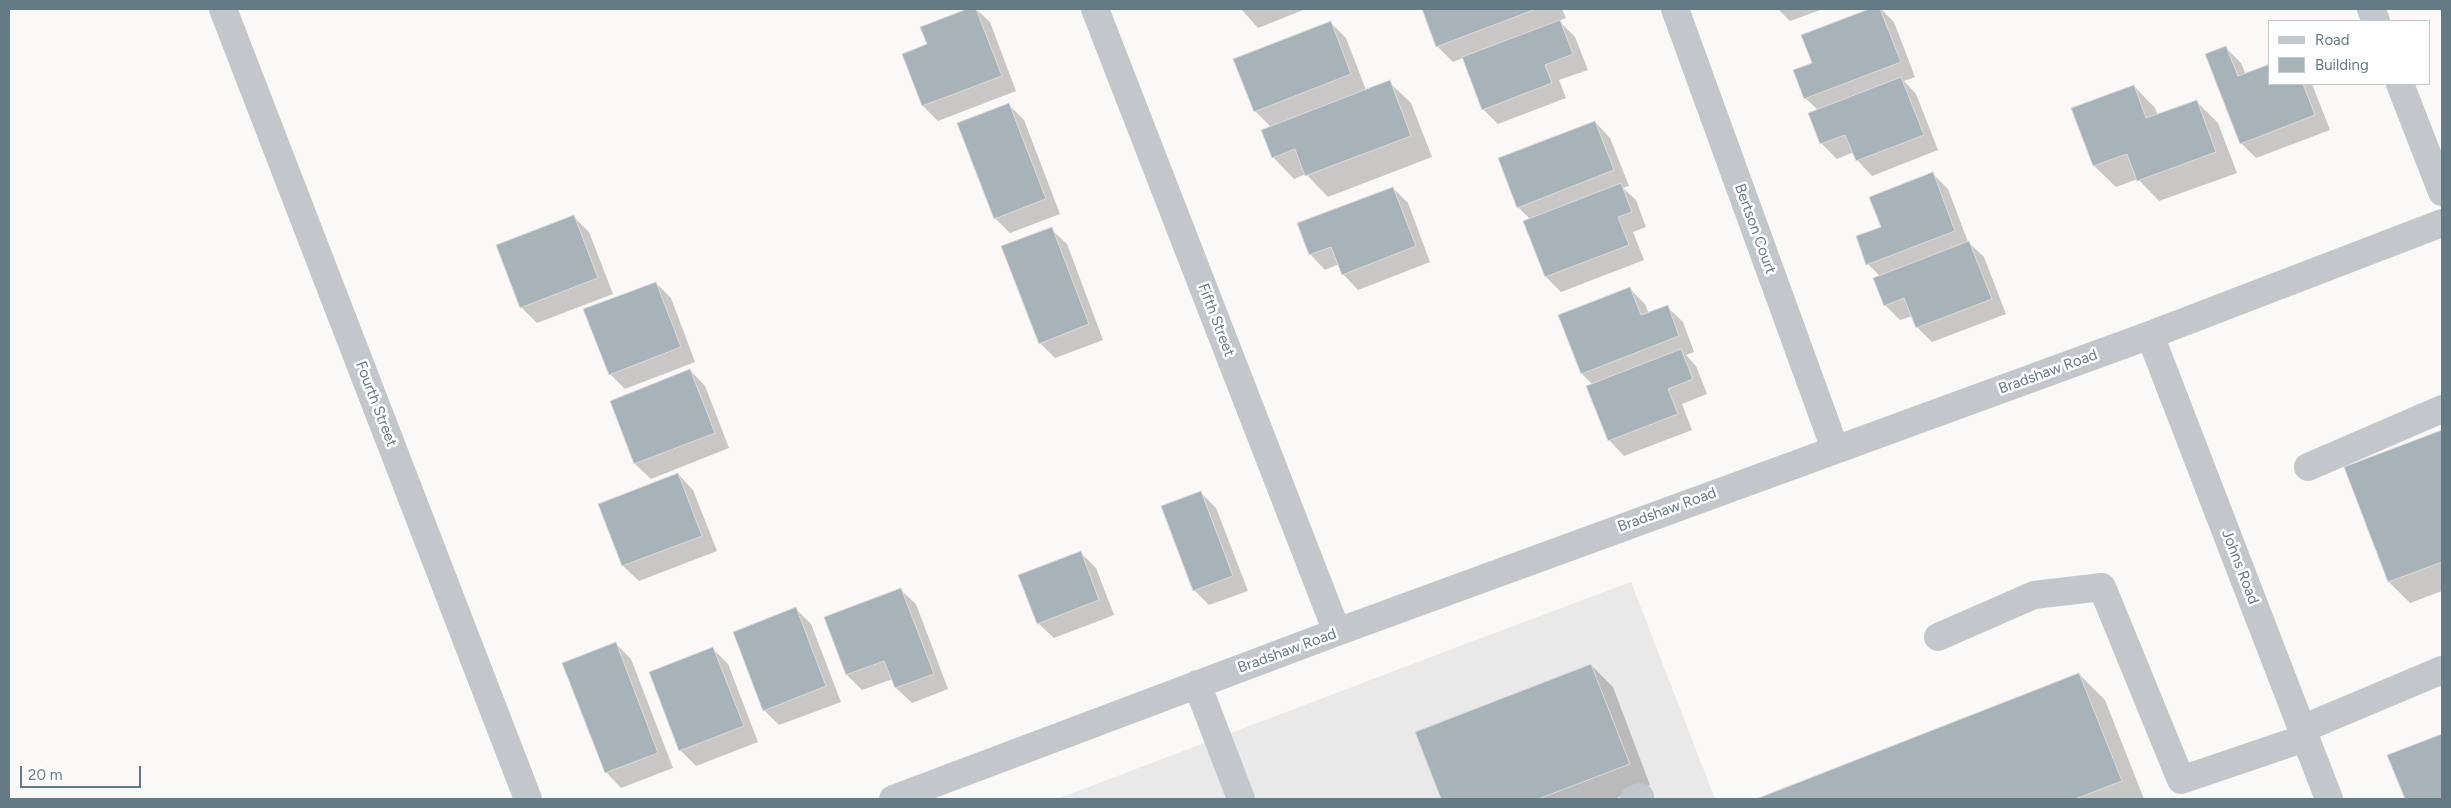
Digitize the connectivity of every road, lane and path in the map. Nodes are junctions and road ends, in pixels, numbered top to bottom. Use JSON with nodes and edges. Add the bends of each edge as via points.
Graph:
{"nodes":[{"id":1,"x":223,"y":9,"type":"edge"},
{"id":2,"x":1095,"y":9,"type":"edge"},
{"id":3,"x":1675,"y":9,"type":"edge"},
{"id":4,"x":2400,"y":85,"type":"edge"},
{"id":5,"x":2442,"y":192,"type":"edge"},
{"id":6,"x":2442,"y":223,"type":"edge"},
{"id":7,"x":2150,"y":335,"type":"junction"},
{"id":8,"x":2442,"y":409,"type":"edge"},
{"id":9,"x":1835,"y":449,"type":"junction"},
{"id":10,"x":2308,"y":466,"type":"dead end"},
{"id":11,"x":1337,"y":632,"type":"junction"},
{"id":12,"x":1938,"y":637,"type":"dead end"},
{"id":13,"x":2442,"y":670,"type":"edge"},
{"id":14,"x":1197,"y":684,"type":"junction"},
{"id":15,"x":2304,"y":734,"type":"junction"},
{"id":16,"x":2183,"y":790,"type":"edge"},
{"id":17,"x":528,"y":799,"type":"edge"},
{"id":18,"x":893,"y":799,"type":"edge"},
{"id":19,"x":1240,"y":799,"type":"edge"},
{"id":20,"x":2329,"y":799,"type":"edge"}],
"edges":[{"from":1,"to":17,"type":"street","name":"Fourth Street"},
{"from":2,"to":11,"type":"street","name":"Fifth Street"},
{"from":3,"to":9,"type":"street","name":"Bertson Court"},
{"from":4,"to":5,"type":"street"},
{"from":6,"to":7,"type":"street","name":"Bradshaw Road"},
{"from":7,"to":9,"type":"street","name":"Bradshaw Road"},
{"from":7,"to":15,"type":"street","name":"Johns Road"},
{"from":8,"to":10,"type":"street"},
{"from":9,"to":11,"type":"street","name":"Bradshaw Road"},
{"from":11,"to":14,"type":"street","name":"Bradshaw Road"},
{"from":12,"to":16,"type":"street","via":[[2034,595],[2102,587]]},
{"from":13,"to":15,"type":"street"},
{"from":14,"to":18,"type":"street","name":"Bradshaw Road"},
{"from":14,"to":19,"type":"street"},
{"from":15,"to":16,"type":"street"},
{"from":15,"to":20,"type":"street","name":"Johns Road"}]}
